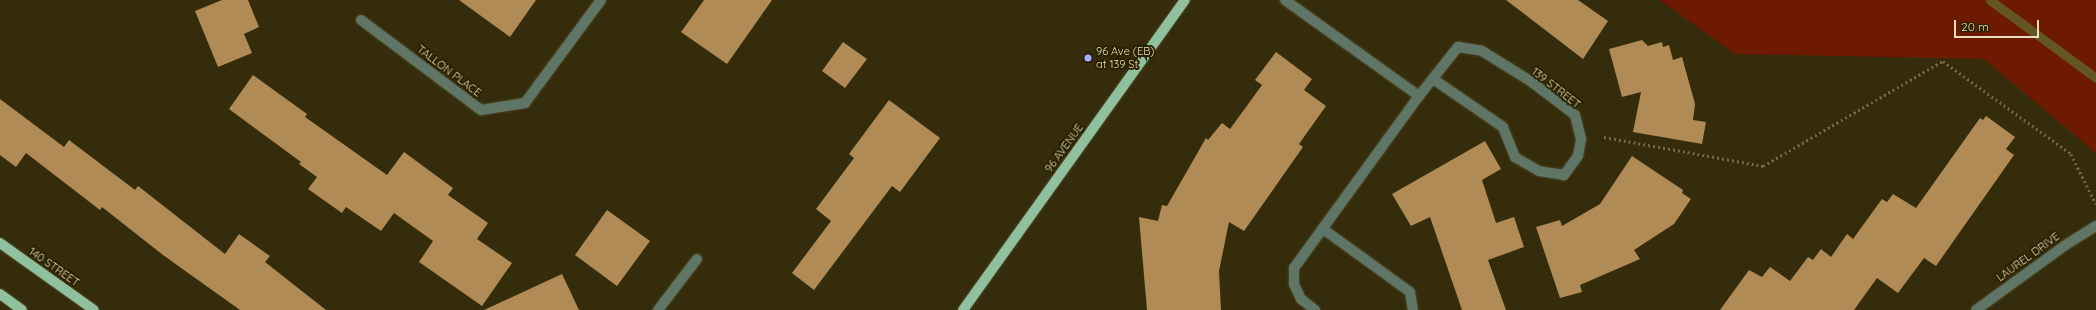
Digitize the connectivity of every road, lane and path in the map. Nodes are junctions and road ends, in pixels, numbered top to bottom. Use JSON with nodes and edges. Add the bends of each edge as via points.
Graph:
{"nodes":[{"id":1,"x":601,"y":0,"type":"edge"},
{"id":2,"x":1185,"y":0,"type":"edge"},
{"id":3,"x":1285,"y":0,"type":"edge"},
{"id":4,"x":361,"y":20,"type":"dead end"},
{"id":5,"x":1433,"y":79,"type":"junction"},
{"id":6,"x":1419,"y":96,"type":"junction"},
{"id":7,"x":1604,"y":138,"type":"dead end"},
{"id":8,"x":2096,"y":204,"type":"edge"},
{"id":9,"x":2096,"y":226,"type":"edge"},
{"id":10,"x":1323,"y":229,"type":"junction"},
{"id":11,"x":0,"y":243,"type":"edge"},
{"id":12,"x":697,"y":259,"type":"dead end"},
{"id":13,"x":0,"y":294,"type":"edge"},
{"id":14,"x":22,"y":310,"type":"edge"},
{"id":15,"x":94,"y":310,"type":"edge"},
{"id":16,"x":658,"y":310,"type":"edge"},
{"id":17,"x":963,"y":310,"type":"edge"},
{"id":18,"x":1315,"y":310,"type":"edge"},
{"id":19,"x":1413,"y":310,"type":"edge"},
{"id":20,"x":1976,"y":310,"type":"edge"}],
"edges":[{"from":1,"to":4,"type":"street","name":"TALLON PLACE","via":[[525,103],[481,110]]},
{"from":2,"to":17,"type":"main road","name":"96 AVENUE"},
{"from":3,"to":6,"type":"street"},
{"from":5,"to":5,"type":"street","name":"139 STREET","via":[[1503,127],[1515,157],[1539,171],[1564,175],[1578,156],[1581,139],[1575,115],[1529,80],[1482,51],[1458,47]]},
{"from":5,"to":6,"type":"street","name":"139 STREET"},
{"from":6,"to":10,"type":"street","name":"139 STREET"},
{"from":7,"to":8,"type":"path","via":[[1763,166],[1943,61],[2071,154]]},
{"from":9,"to":20,"type":"street","name":"LAUREL DRIVE"},
{"from":10,"to":18,"type":"street","name":"139 STREET","via":[[1294,268],[1294,284],[1301,299]]},
{"from":10,"to":19,"type":"street","via":[[1410,292]]},
{"from":11,"to":15,"type":"main road","name":"140 STREET"},
{"from":12,"to":16,"type":"street"},
{"from":13,"to":14,"type":"main road"}]}
